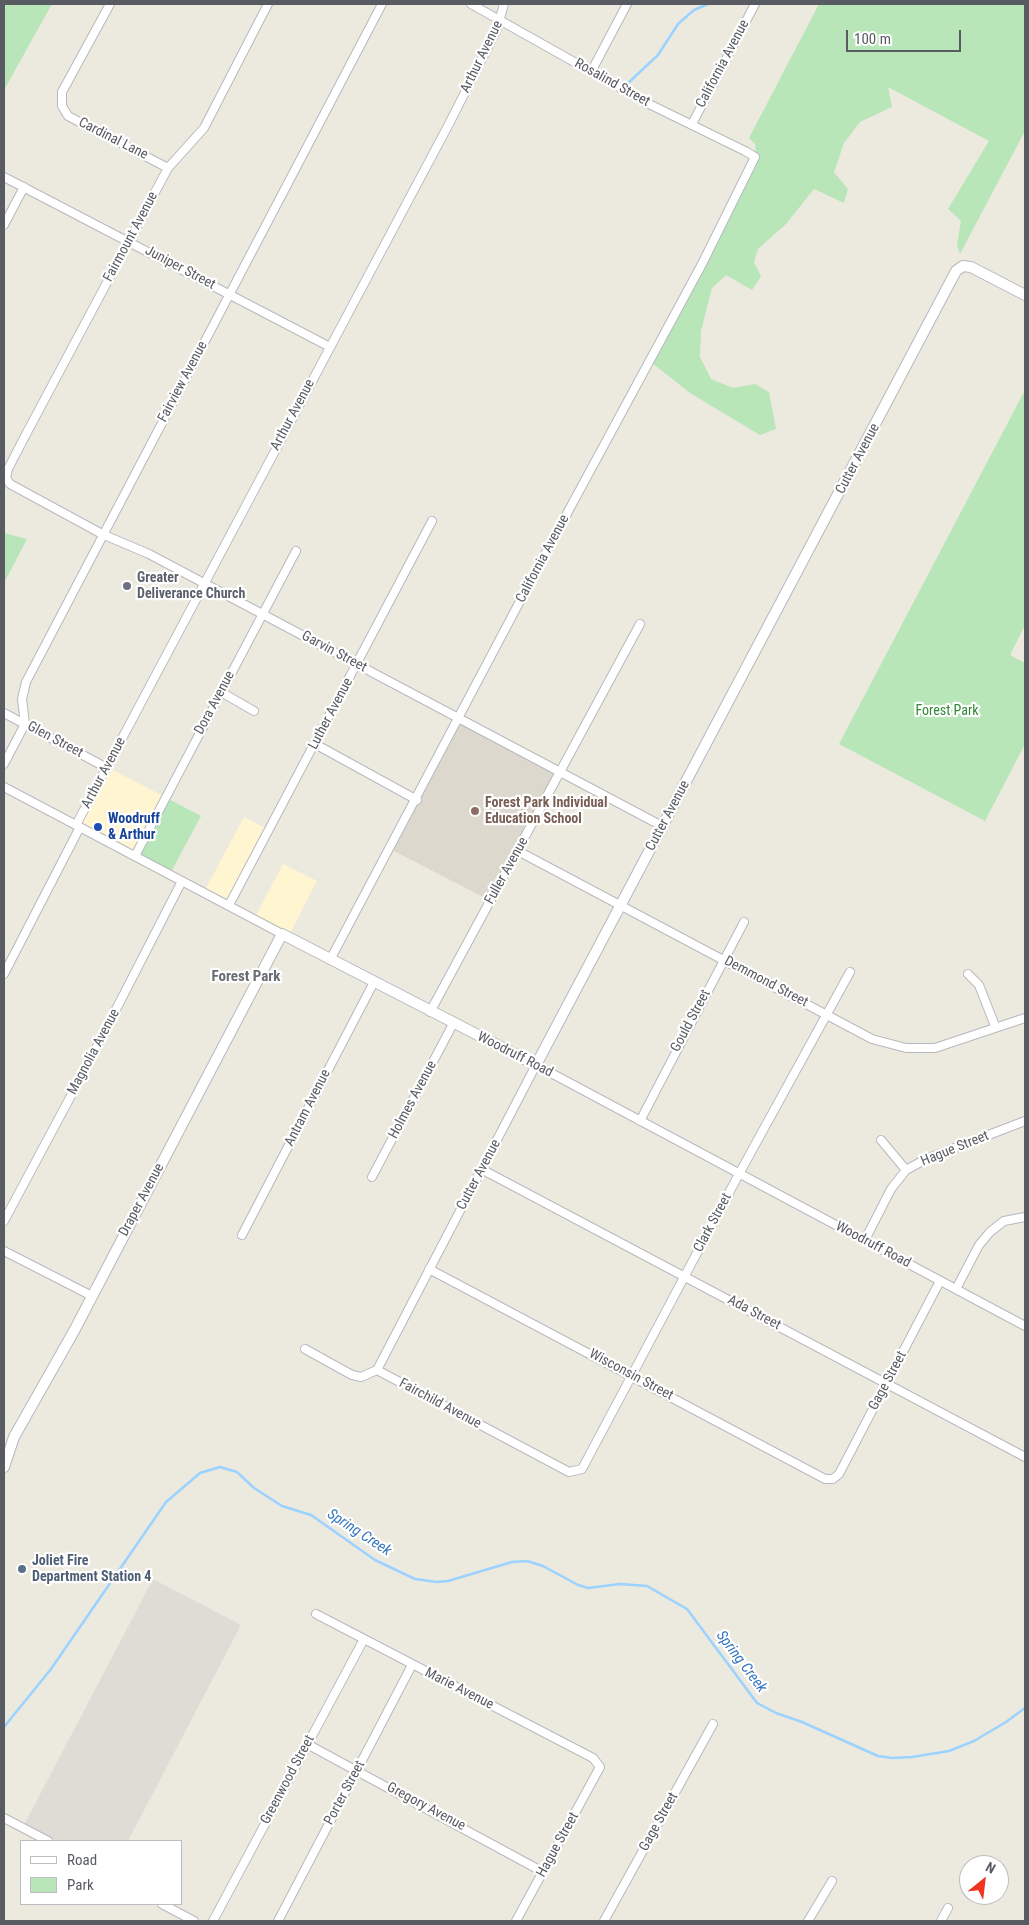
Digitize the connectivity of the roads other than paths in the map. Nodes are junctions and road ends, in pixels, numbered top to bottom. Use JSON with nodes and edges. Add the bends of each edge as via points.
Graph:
{"nodes":[{"id":1,"x":110,"y":4,"type":"edge"},
{"id":2,"x":268,"y":4,"type":"edge"},
{"id":3,"x":382,"y":4,"type":"edge"},
{"id":4,"x":471,"y":4,"type":"edge"},
{"id":5,"x":504,"y":4,"type":"edge"},
{"id":6,"x":627,"y":4,"type":"edge"},
{"id":7,"x":755,"y":4,"type":"edge"},
{"id":8,"x":501,"y":19,"type":"junction"},
{"id":9,"x":591,"y":72,"type":"junction"},
{"id":10,"x":692,"y":124,"type":"junction"},
{"id":11,"x":755,"y":157,"type":"joint"},
{"id":12,"x":168,"y":168,"type":"junction"},
{"id":13,"x":4,"y":177,"type":"edge"},
{"id":14,"x":24,"y":187,"type":"junction"},
{"id":15,"x":4,"y":225,"type":"edge"},
{"id":16,"x":130,"y":242,"type":"junction"},
{"id":17,"x":230,"y":295,"type":"junction"},
{"id":18,"x":1025,"y":296,"type":"edge"},
{"id":19,"x":330,"y":347,"type":"junction"},
{"id":20,"x":6,"y":478,"type":"joint"},
{"id":21,"x":432,"y":521,"type":"dead end"},
{"id":22,"x":102,"y":534,"type":"junction"},
{"id":23,"x":296,"y":551,"type":"dead end"},
{"id":24,"x":204,"y":583,"type":"junction"},
{"id":25,"x":263,"y":614,"type":"junction"},
{"id":26,"x":640,"y":624,"type":"dead end"},
{"id":27,"x":358,"y":664,"type":"junction"},
{"id":28,"x":221,"y":692,"type":"junction"},
{"id":29,"x":254,"y":710,"type":"dead end"},
{"id":30,"x":4,"y":713,"type":"edge"},
{"id":31,"x":459,"y":718,"type":"junction"},
{"id":32,"x":25,"y":724,"type":"junction"},
{"id":33,"x":315,"y":744,"type":"junction"},
{"id":34,"x":4,"y":764,"type":"edge"},
{"id":35,"x":107,"y":768,"type":"junction"},
{"id":36,"x":561,"y":773,"type":"junction"},
{"id":37,"x":4,"y":787,"type":"edge"},
{"id":38,"x":417,"y":800,"type":"junction"},
{"id":39,"x":78,"y":826,"type":"junction"},
{"id":40,"x":662,"y":826,"type":"junction"},
{"id":41,"x":518,"y":851,"type":"junction"},
{"id":42,"x":135,"y":856,"type":"junction"},
{"id":43,"x":182,"y":881,"type":"junction"},
{"id":44,"x":229,"y":905,"type":"junction"},
{"id":45,"x":620,"y":906,"type":"junction"},
{"id":46,"x":744,"y":922,"type":"dead end"},
{"id":47,"x":282,"y":934,"type":"junction"},
{"id":48,"x":724,"y":959,"type":"junction"},
{"id":49,"x":330,"y":960,"type":"junction"},
{"id":50,"x":850,"y":972,"type":"dead end"},
{"id":51,"x":4,"y":974,"type":"edge"},
{"id":52,"x":968,"y":974,"type":"dead end"},
{"id":53,"x":374,"y":982,"type":"junction"},
{"id":54,"x":430,"y":1012,"type":"junction"},
{"id":55,"x":826,"y":1013,"type":"junction"},
{"id":56,"x":1025,"y":1018,"type":"edge"},
{"id":57,"x":453,"y":1024,"type":"junction"},
{"id":58,"x":995,"y":1026,"type":"junction"},
{"id":59,"x":536,"y":1065,"type":"junction"},
{"id":60,"x":640,"y":1120,"type":"junction"},
{"id":61,"x":1025,"y":1122,"type":"edge"},
{"id":62,"x":880,"y":1140,"type":"dead end"},
{"id":63,"x":483,"y":1170,"type":"junction"},
{"id":64,"x":906,"y":1170,"type":"junction"},
{"id":65,"x":739,"y":1174,"type":"junction"},
{"id":66,"x":372,"y":1177,"type":"dead end"},
{"id":67,"x":1025,"y":1216,"type":"edge"},
{"id":68,"x":4,"y":1221,"type":"edge"},
{"id":69,"x":242,"y":1235,"type":"dead end"},
{"id":70,"x":865,"y":1240,"type":"junction"},
{"id":71,"x":4,"y":1250,"type":"edge"},
{"id":72,"x":429,"y":1269,"type":"junction"},
{"id":73,"x":685,"y":1277,"type":"junction"},
{"id":74,"x":940,"y":1281,"type":"junction"},
{"id":75,"x":956,"y":1289,"type":"junction"},
{"id":76,"x":92,"y":1296,"type":"junction"},
{"id":77,"x":1025,"y":1326,"type":"edge"},
{"id":78,"x":305,"y":1350,"type":"dead end"},
{"id":79,"x":377,"y":1370,"type":"junction"},
{"id":80,"x":633,"y":1376,"type":"junction"},
{"id":81,"x":887,"y":1383,"type":"junction"},
{"id":82,"x":1025,"y":1457,"type":"edge"},
{"id":83,"x":4,"y":1467,"type":"edge"},
{"id":84,"x":575,"y":1472,"type":"joint"},
{"id":85,"x":833,"y":1479,"type":"joint"},
{"id":86,"x":316,"y":1614,"type":"dead end"},
{"id":87,"x":364,"y":1639,"type":"junction"},
{"id":88,"x":412,"y":1665,"type":"junction"},
{"id":89,"x":714,"y":1724,"type":"dead end"},
{"id":90,"x":307,"y":1744,"type":"junction"},
{"id":91,"x":600,"y":1767,"type":"joint"},
{"id":92,"x":357,"y":1770,"type":"junction"},
{"id":93,"x":4,"y":1818,"type":"edge"},
{"id":94,"x":46,"y":1840,"type":"edge"},
{"id":95,"x":543,"y":1872,"type":"junction"},
{"id":96,"x":832,"y":1881,"type":"dead end"},
{"id":97,"x":164,"y":1905,"type":"edge"},
{"id":98,"x":948,"y":1908,"type":"dead end"},
{"id":99,"x":194,"y":1921,"type":"edge"},
{"id":100,"x":213,"y":1921,"type":"edge"},
{"id":101,"x":278,"y":1921,"type":"edge"},
{"id":102,"x":516,"y":1921,"type":"edge"},
{"id":103,"x":604,"y":1921,"type":"edge"},
{"id":104,"x":808,"y":1921,"type":"edge"},
{"id":105,"x":941,"y":1921,"type":"edge"}],
"edges":[{"from":1,"to":12,"type":"street","name":"Cardinal Lane","via":[[62,92],[62,106],[68,116]]},
{"from":2,"to":12,"type":"street","name":"Fairmount Avenue","via":[[204,128]]},
{"from":3,"to":17,"type":"street","name":"Fairview Avenue"},
{"from":4,"to":8,"type":"street","name":"Rosalind Street"},
{"from":5,"to":8,"type":"street","name":"Arthur Avenue"},
{"from":6,"to":9,"type":"street"},
{"from":7,"to":10,"type":"street","name":"California Avenue"},
{"from":8,"to":9,"type":"street","name":"Rosalind Street"},
{"from":8,"to":19,"type":"street","name":"Arthur Avenue"},
{"from":9,"to":10,"type":"street","name":"Rosalind Street"},
{"from":10,"to":11,"type":"street","name":"Rosalind Street"},
{"from":11,"to":31,"type":"street","name":"California Avenue","via":[[702,264]]},
{"from":12,"to":16,"type":"street","name":"Fairmount Avenue"},
{"from":13,"to":14,"type":"street","name":"Juniper Street"},
{"from":14,"to":15,"type":"street"},
{"from":14,"to":16,"type":"street","name":"Juniper Street"},
{"from":16,"to":17,"type":"street","name":"Juniper Street"},
{"from":16,"to":20,"type":"street","name":"Fairmount Avenue","via":[[24,438]]},
{"from":17,"to":19,"type":"street","name":"Juniper Street"},
{"from":17,"to":22,"type":"street","name":"Fairview Avenue"},
{"from":18,"to":40,"type":"street","name":"Cutter Avenue","via":[[971,267],[963,266],[956,271]]},
{"from":19,"to":24,"type":"street","name":"Arthur Avenue"},
{"from":20,"to":22,"type":"street","name":"Garvin Street","via":[[10,484]]},
{"from":21,"to":27,"type":"street","name":"Luther Avenue"},
{"from":22,"to":24,"type":"street","name":"Garvin Street","via":[[150,554]]},
{"from":22,"to":32,"type":"street","name":"Fairview Avenue","via":[[26,682],[22,698]]},
{"from":23,"to":25,"type":"street","name":"Dora Avenue"},
{"from":24,"to":25,"type":"street","name":"Garvin Street"},
{"from":24,"to":35,"type":"street","name":"Arthur Avenue"},
{"from":25,"to":27,"type":"street","name":"Garvin Street"},
{"from":25,"to":28,"type":"street","name":"Dora Avenue"},
{"from":26,"to":36,"type":"street","name":"Fuller Avenue"},
{"from":27,"to":31,"type":"street","name":"Garvin Street"},
{"from":27,"to":33,"type":"street","name":"Luther Avenue"},
{"from":28,"to":29,"type":"street"},
{"from":28,"to":42,"type":"street","name":"Dora Avenue"},
{"from":30,"to":32,"type":"street","name":"Glen Street"},
{"from":31,"to":36,"type":"street","name":"Garvin Street"},
{"from":31,"to":38,"type":"street","name":"California Avenue"},
{"from":32,"to":34,"type":"street"},
{"from":32,"to":35,"type":"street","name":"Glen Street"},
{"from":33,"to":38,"type":"street"},
{"from":33,"to":44,"type":"street","name":"Luther Avenue"},
{"from":35,"to":39,"type":"street","name":"Arthur Avenue"},
{"from":36,"to":40,"type":"street","name":"Garvin Street"},
{"from":36,"to":41,"type":"street","name":"Fuller Avenue"},
{"from":37,"to":39,"type":"street","name":"Woodruff Road"},
{"from":38,"to":49,"type":"street","name":"California Avenue"},
{"from":39,"to":42,"type":"street","name":"Woodruff Road"},
{"from":39,"to":51,"type":"street","name":"Arthur Avenue"},
{"from":40,"to":45,"type":"street","name":"Cutter Avenue"},
{"from":41,"to":45,"type":"street","name":"Demmond Street"},
{"from":41,"to":54,"type":"street","name":"Fuller Avenue"},
{"from":42,"to":43,"type":"street","name":"Woodruff Road"},
{"from":43,"to":44,"type":"street","name":"Woodruff Road"},
{"from":43,"to":68,"type":"street","name":"Magnolia Avenue"},
{"from":44,"to":47,"type":"street","name":"Woodruff Road"},
{"from":45,"to":48,"type":"street","name":"Demmond Street"},
{"from":45,"to":59,"type":"street","name":"Cutter Avenue"},
{"from":46,"to":48,"type":"street","name":"Gould Street"},
{"from":47,"to":49,"type":"street","name":"Woodruff Road"},
{"from":47,"to":76,"type":"street","name":"Draper Avenue"},
{"from":48,"to":55,"type":"street","name":"Demmond Street"},
{"from":48,"to":60,"type":"street","name":"Gould Street"},
{"from":49,"to":53,"type":"street","name":"Woodruff Road"},
{"from":50,"to":55,"type":"street","name":"Clark Street"},
{"from":52,"to":58,"type":"street","via":[[979,985]]},
{"from":53,"to":54,"type":"street","name":"Woodruff Road"},
{"from":53,"to":69,"type":"street","name":"Antram Avenue"},
{"from":54,"to":57,"type":"street","name":"Woodruff Road"},
{"from":55,"to":58,"type":"street","name":"Demmond Street","via":[[872,1038],[906,1048],[936,1048]]},
{"from":55,"to":65,"type":"street","name":"Clark Street"},
{"from":56,"to":58,"type":"street","name":"Demmond Street"},
{"from":57,"to":59,"type":"street","name":"Woodruff Road"},
{"from":57,"to":66,"type":"street","name":"Holmes Avenue"},
{"from":59,"to":60,"type":"street","name":"Woodruff Road"},
{"from":59,"to":63,"type":"street","name":"Cutter Avenue"},
{"from":60,"to":65,"type":"street","name":"Woodruff Road"},
{"from":61,"to":64,"type":"street","name":"Hague Street","via":[[926,1159]]},
{"from":62,"to":64,"type":"street"},
{"from":63,"to":72,"type":"street","name":"Cutter Avenue"},
{"from":63,"to":73,"type":"street","name":"Ada Street"},
{"from":64,"to":70,"type":"street","name":"Hague Street","via":[[891,1189]]},
{"from":65,"to":70,"type":"street","name":"Woodruff Road"},
{"from":65,"to":73,"type":"street","name":"Clark Street"},
{"from":67,"to":75,"type":"street","via":[[1004,1221],[990,1232],[979,1245]]},
{"from":70,"to":74,"type":"street","name":"Woodruff Road"},
{"from":71,"to":76,"type":"street"},
{"from":72,"to":79,"type":"street","name":"Cutter Avenue"},
{"from":72,"to":80,"type":"street","name":"Wisconsin Street"},
{"from":73,"to":80,"type":"street","name":"Clark Street"},
{"from":73,"to":81,"type":"street","name":"Ada Street"},
{"from":74,"to":75,"type":"street","name":"Woodruff Road"},
{"from":74,"to":81,"type":"street","name":"Gage Street"},
{"from":75,"to":77,"type":"street","name":"Woodruff Road"},
{"from":76,"to":83,"type":"street","name":"Draper Avenue","via":[[14,1437]]},
{"from":78,"to":79,"type":"street","via":[[352,1376],[361,1377]]},
{"from":79,"to":84,"type":"street","name":"Fairchild Avenue","via":[[569,1472]]},
{"from":80,"to":84,"type":"street","name":"Clark Street","via":[[582,1469]]},
{"from":80,"to":85,"type":"street","name":"Wisconsin Street","via":[[825,1479]]},
{"from":81,"to":82,"type":"street","name":"Ada Street"},
{"from":81,"to":85,"type":"street","name":"Gage Street","via":[[839,1474]]},
{"from":86,"to":87,"type":"street","name":"Marie Avenue"},
{"from":87,"to":88,"type":"street","name":"Marie Avenue"},
{"from":87,"to":90,"type":"street","name":"Greenwood Street"},
{"from":88,"to":91,"type":"street","name":"Marie Avenue","via":[[593,1758]]},
{"from":88,"to":92,"type":"street","name":"Porter Street"},
{"from":89,"to":103,"type":"street","name":"Gage Street"},
{"from":90,"to":92,"type":"street","name":"Gregory Avenue"},
{"from":90,"to":100,"type":"street","name":"Greenwood Street"},
{"from":91,"to":95,"type":"street","name":"Hague Street"},
{"from":92,"to":95,"type":"street","name":"Gregory Avenue"},
{"from":92,"to":101,"type":"street","name":"Porter Street"},
{"from":93,"to":94,"type":"street"},
{"from":95,"to":102,"type":"street","name":"Hague Street"},
{"from":96,"to":104,"type":"street"},
{"from":97,"to":99,"type":"street"},
{"from":98,"to":105,"type":"street"}]}
